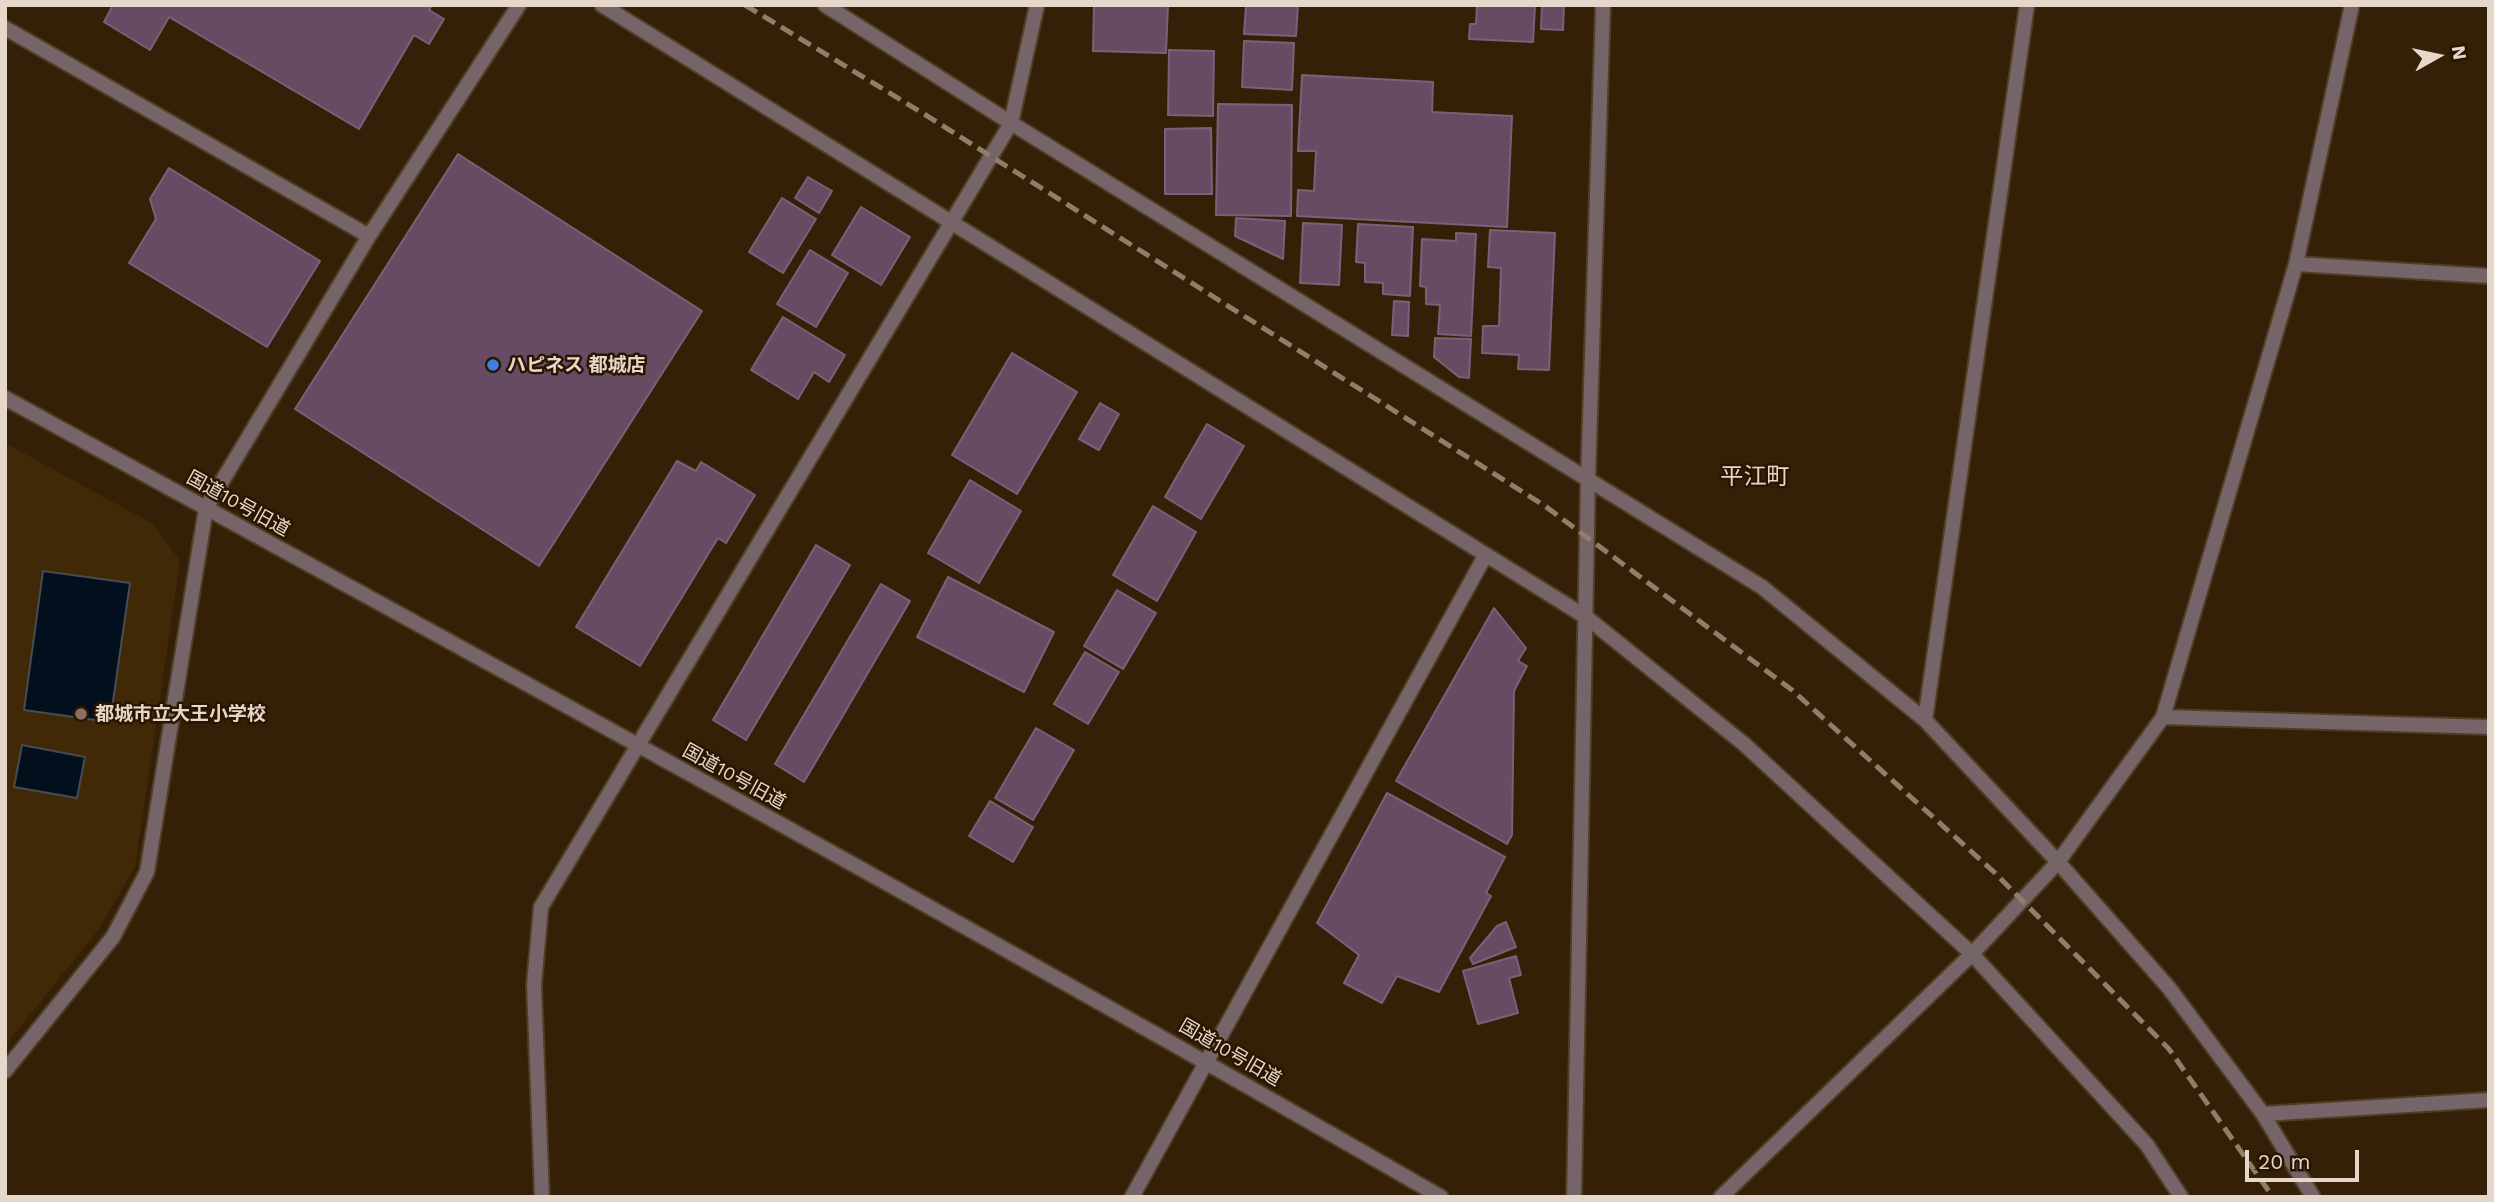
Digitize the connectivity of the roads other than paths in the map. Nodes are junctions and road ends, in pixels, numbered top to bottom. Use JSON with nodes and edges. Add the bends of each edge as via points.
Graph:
{"nodes":[{"id":1,"x":519,"y":5,"type":"edge"},
{"id":2,"x":602,"y":5,"type":"edge"},
{"id":3,"x":825,"y":5,"type":"edge"},
{"id":4,"x":1037,"y":5,"type":"edge"},
{"id":5,"x":1603,"y":5,"type":"edge"},
{"id":6,"x":2027,"y":5,"type":"edge"},
{"id":7,"x":2352,"y":5,"type":"edge"},
{"id":8,"x":5,"y":28,"type":"edge"},
{"id":9,"x":1011,"y":123,"type":"junction"},
{"id":10,"x":954,"y":222,"type":"junction"},
{"id":11,"x":369,"y":236,"type":"junction"},
{"id":12,"x":2296,"y":264,"type":"junction"},
{"id":13,"x":2489,"y":276,"type":"edge"},
{"id":14,"x":5,"y":398,"type":"edge"},
{"id":15,"x":1588,"y":480,"type":"junction"},
{"id":16,"x":205,"y":508,"type":"junction"},
{"id":17,"x":1485,"y":556,"type":"junction"},
{"id":18,"x":1586,"y":617,"type":"junction"},
{"id":19,"x":2163,"y":717,"type":"junction"},
{"id":20,"x":1925,"y":720,"type":"junction"},
{"id":21,"x":2489,"y":727,"type":"edge"},
{"id":22,"x":638,"y":746,"type":"junction"},
{"id":23,"x":2058,"y":862,"type":"junction"},
{"id":24,"x":1972,"y":954,"type":"junction"},
{"id":25,"x":1206,"y":1061,"type":"junction"},
{"id":26,"x":5,"y":1071,"type":"edge"},
{"id":27,"x":2489,"y":1100,"type":"edge"},
{"id":28,"x":2263,"y":1114,"type":"junction"},
{"id":29,"x":542,"y":1197,"type":"edge"},
{"id":30,"x":1132,"y":1197,"type":"edge"},
{"id":31,"x":1441,"y":1197,"type":"edge"},
{"id":32,"x":1574,"y":1197,"type":"edge"},
{"id":33,"x":1721,"y":1197,"type":"edge"},
{"id":34,"x":2182,"y":1197,"type":"edge"},
{"id":35,"x":2313,"y":1197,"type":"edge"}],
"edges":[{"from":1,"to":11,"type":"street"},
{"from":2,"to":10,"type":"street"},
{"from":3,"to":9,"type":"street"},
{"from":4,"to":9,"type":"street"},
{"from":5,"to":15,"type":"street"},
{"from":6,"to":20,"type":"street"},
{"from":7,"to":12,"type":"street"},
{"from":8,"to":11,"type":"street"},
{"from":9,"to":10,"type":"street"},
{"from":9,"to":15,"type":"street"},
{"from":10,"to":17,"type":"street"},
{"from":10,"to":22,"type":"street"},
{"from":11,"to":16,"type":"street"},
{"from":12,"to":13,"type":"street"},
{"from":12,"to":19,"type":"street"},
{"from":14,"to":16,"type":"street","name":"国道10号旧道"},
{"from":15,"to":18,"type":"street"},
{"from":15,"to":20,"type":"street","via":[[1762,587]]},
{"from":16,"to":22,"type":"street","name":"国道10号旧道"},
{"from":16,"to":26,"type":"street","via":[[147,872],[113,937]]},
{"from":17,"to":18,"type":"street"},
{"from":17,"to":25,"type":"street"},
{"from":18,"to":24,"type":"street"},
{"from":18,"to":32,"type":"street"},
{"from":19,"to":21,"type":"street"},
{"from":19,"to":23,"type":"street"},
{"from":20,"to":23,"type":"street"},
{"from":22,"to":25,"type":"street","name":"国道10号旧道"},
{"from":22,"to":29,"type":"street","via":[[541,907],[534,985]]},
{"from":23,"to":24,"type":"street"},
{"from":23,"to":28,"type":"street","via":[[2169,988]]},
{"from":24,"to":33,"type":"street"},
{"from":24,"to":34,"type":"street","via":[[2147,1145]]},
{"from":25,"to":30,"type":"street"},
{"from":25,"to":31,"type":"street","name":"国道10号旧道"},
{"from":27,"to":28,"type":"street"},
{"from":28,"to":35,"type":"street"}]}
